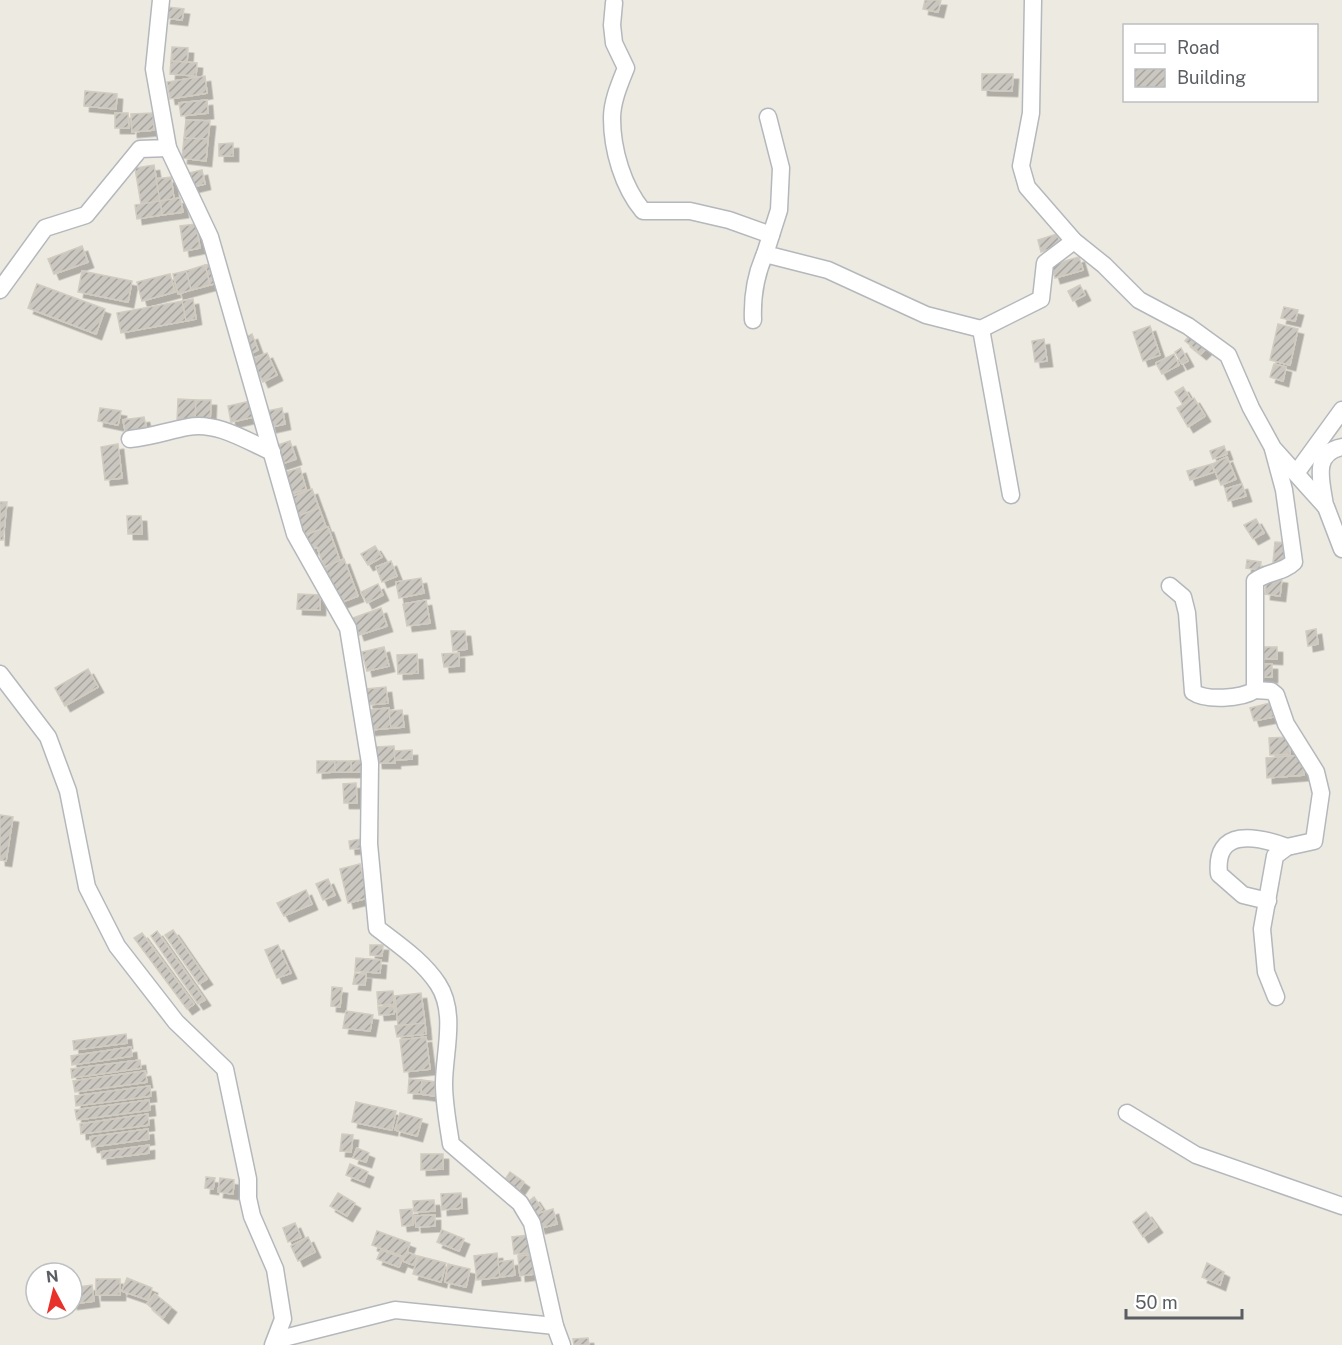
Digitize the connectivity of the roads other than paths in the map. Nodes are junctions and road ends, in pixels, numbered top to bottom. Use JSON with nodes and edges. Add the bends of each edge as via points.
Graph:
{"nodes":[{"id":1,"x":161,"y":0,"type":"edge"},
{"id":2,"x":1033,"y":0,"type":"edge"},
{"id":3,"x":614,"y":3,"type":"dead end"},
{"id":4,"x":768,"y":117,"type":"dead end"},
{"id":5,"x":168,"y":148,"type":"junction"},
{"id":6,"x":771,"y":235,"type":"junction"},
{"id":7,"x":1074,"y":241,"type":"junction"},
{"id":8,"x":765,"y":254,"type":"junction"},
{"id":9,"x":0,"y":290,"type":"edge"},
{"id":10,"x":753,"y":320,"type":"dead end"},
{"id":11,"x":981,"y":329,"type":"junction"},
{"id":12,"x":1342,"y":410,"type":"edge"},
{"id":13,"x":129,"y":439,"type":"dead end"},
{"id":14,"x":1342,"y":447,"type":"edge"},
{"id":15,"x":1273,"y":448,"type":"junction"},
{"id":16,"x":272,"y":452,"type":"junction"},
{"id":17,"x":1296,"y":472,"type":"junction"},
{"id":18,"x":1011,"y":495,"type":"dead end"},
{"id":19,"x":1326,"y":507,"type":"junction"},
{"id":20,"x":1342,"y":549,"type":"edge"},
{"id":21,"x":1170,"y":586,"type":"dead end"},
{"id":22,"x":0,"y":674,"type":"edge"},
{"id":23,"x":1255,"y":690,"type":"junction"},
{"id":24,"x":1287,"y":847,"type":"junction"},
{"id":25,"x":1268,"y":901,"type":"junction"},
{"id":26,"x":1276,"y":997,"type":"dead end"},
{"id":27,"x":1127,"y":1113,"type":"dead end"},
{"id":28,"x":1342,"y":1206,"type":"edge"},
{"id":29,"x":555,"y":1326,"type":"junction"},
{"id":30,"x":275,"y":1342,"type":"edge"},
{"id":31,"x":562,"y":1345,"type":"edge"}],
"edges":[{"from":1,"to":5,"type":"street","via":[[154,69]]},
{"from":2,"to":7,"type":"street","via":[[1031,113],[1021,166],[1027,187]]},
{"from":3,"to":6,"type":"street","via":[[614,43],[626,68],[612,117],[617,154],[633,199],[643,211],[690,210]]},
{"from":4,"to":6,"type":"street","via":[[782,168]]},
{"from":5,"to":9,"type":"street","via":[[140,149],[86,215],[45,228]]},
{"from":5,"to":16,"type":"street","via":[[210,237]]},
{"from":6,"to":8,"type":"street"},
{"from":7,"to":11,"type":"street","via":[[1045,263],[1041,300]]},
{"from":7,"to":15,"type":"street","via":[[1139,300],[1188,326],[1228,355]]},
{"from":8,"to":10,"type":"street","via":[[752,297]]},
{"from":8,"to":11,"type":"street","via":[[828,270],[926,315]]},
{"from":11,"to":18,"type":"street"},
{"from":12,"to":17,"type":"street"},
{"from":13,"to":16,"type":"street","via":[[206,426]]},
{"from":14,"to":19,"type":"street","via":[[1327,454],[1320,465]]},
{"from":15,"to":17,"type":"street"},
{"from":15,"to":23,"type":"street","via":[[1284,490],[1294,562],[1255,581]]},
{"from":16,"to":29,"type":"street","via":[[295,534],[348,628],[370,763],[369,844],[377,928],[416,959],[439,985],[447,1006],[444,1084],[450,1144],[520,1203],[532,1223]]},
{"from":17,"to":19,"type":"street"},
{"from":19,"to":20,"type":"street"},
{"from":21,"to":23,"type":"street","via":[[1183,597],[1187,614],[1193,692],[1200,696],[1235,696]]},
{"from":22,"to":30,"type":"street","via":[[48,737],[68,791],[87,887],[117,946],[176,1022],[225,1069],[252,1216],[274,1269],[283,1319]]},
{"from":23,"to":24,"type":"street","via":[[1276,695],[1286,724],[1311,761],[1321,793],[1314,841]]},
{"from":24,"to":25,"type":"street","via":[[1275,856]]},
{"from":24,"to":25,"type":"street","via":[[1265,839],[1236,838],[1222,849],[1219,874],[1243,895]]},
{"from":25,"to":26,"type":"street","via":[[1262,929],[1266,972]]},
{"from":27,"to":28,"type":"street","via":[[1196,1155]]},
{"from":29,"to":30,"type":"street","via":[[395,1310]]},
{"from":29,"to":31,"type":"street"}]}
